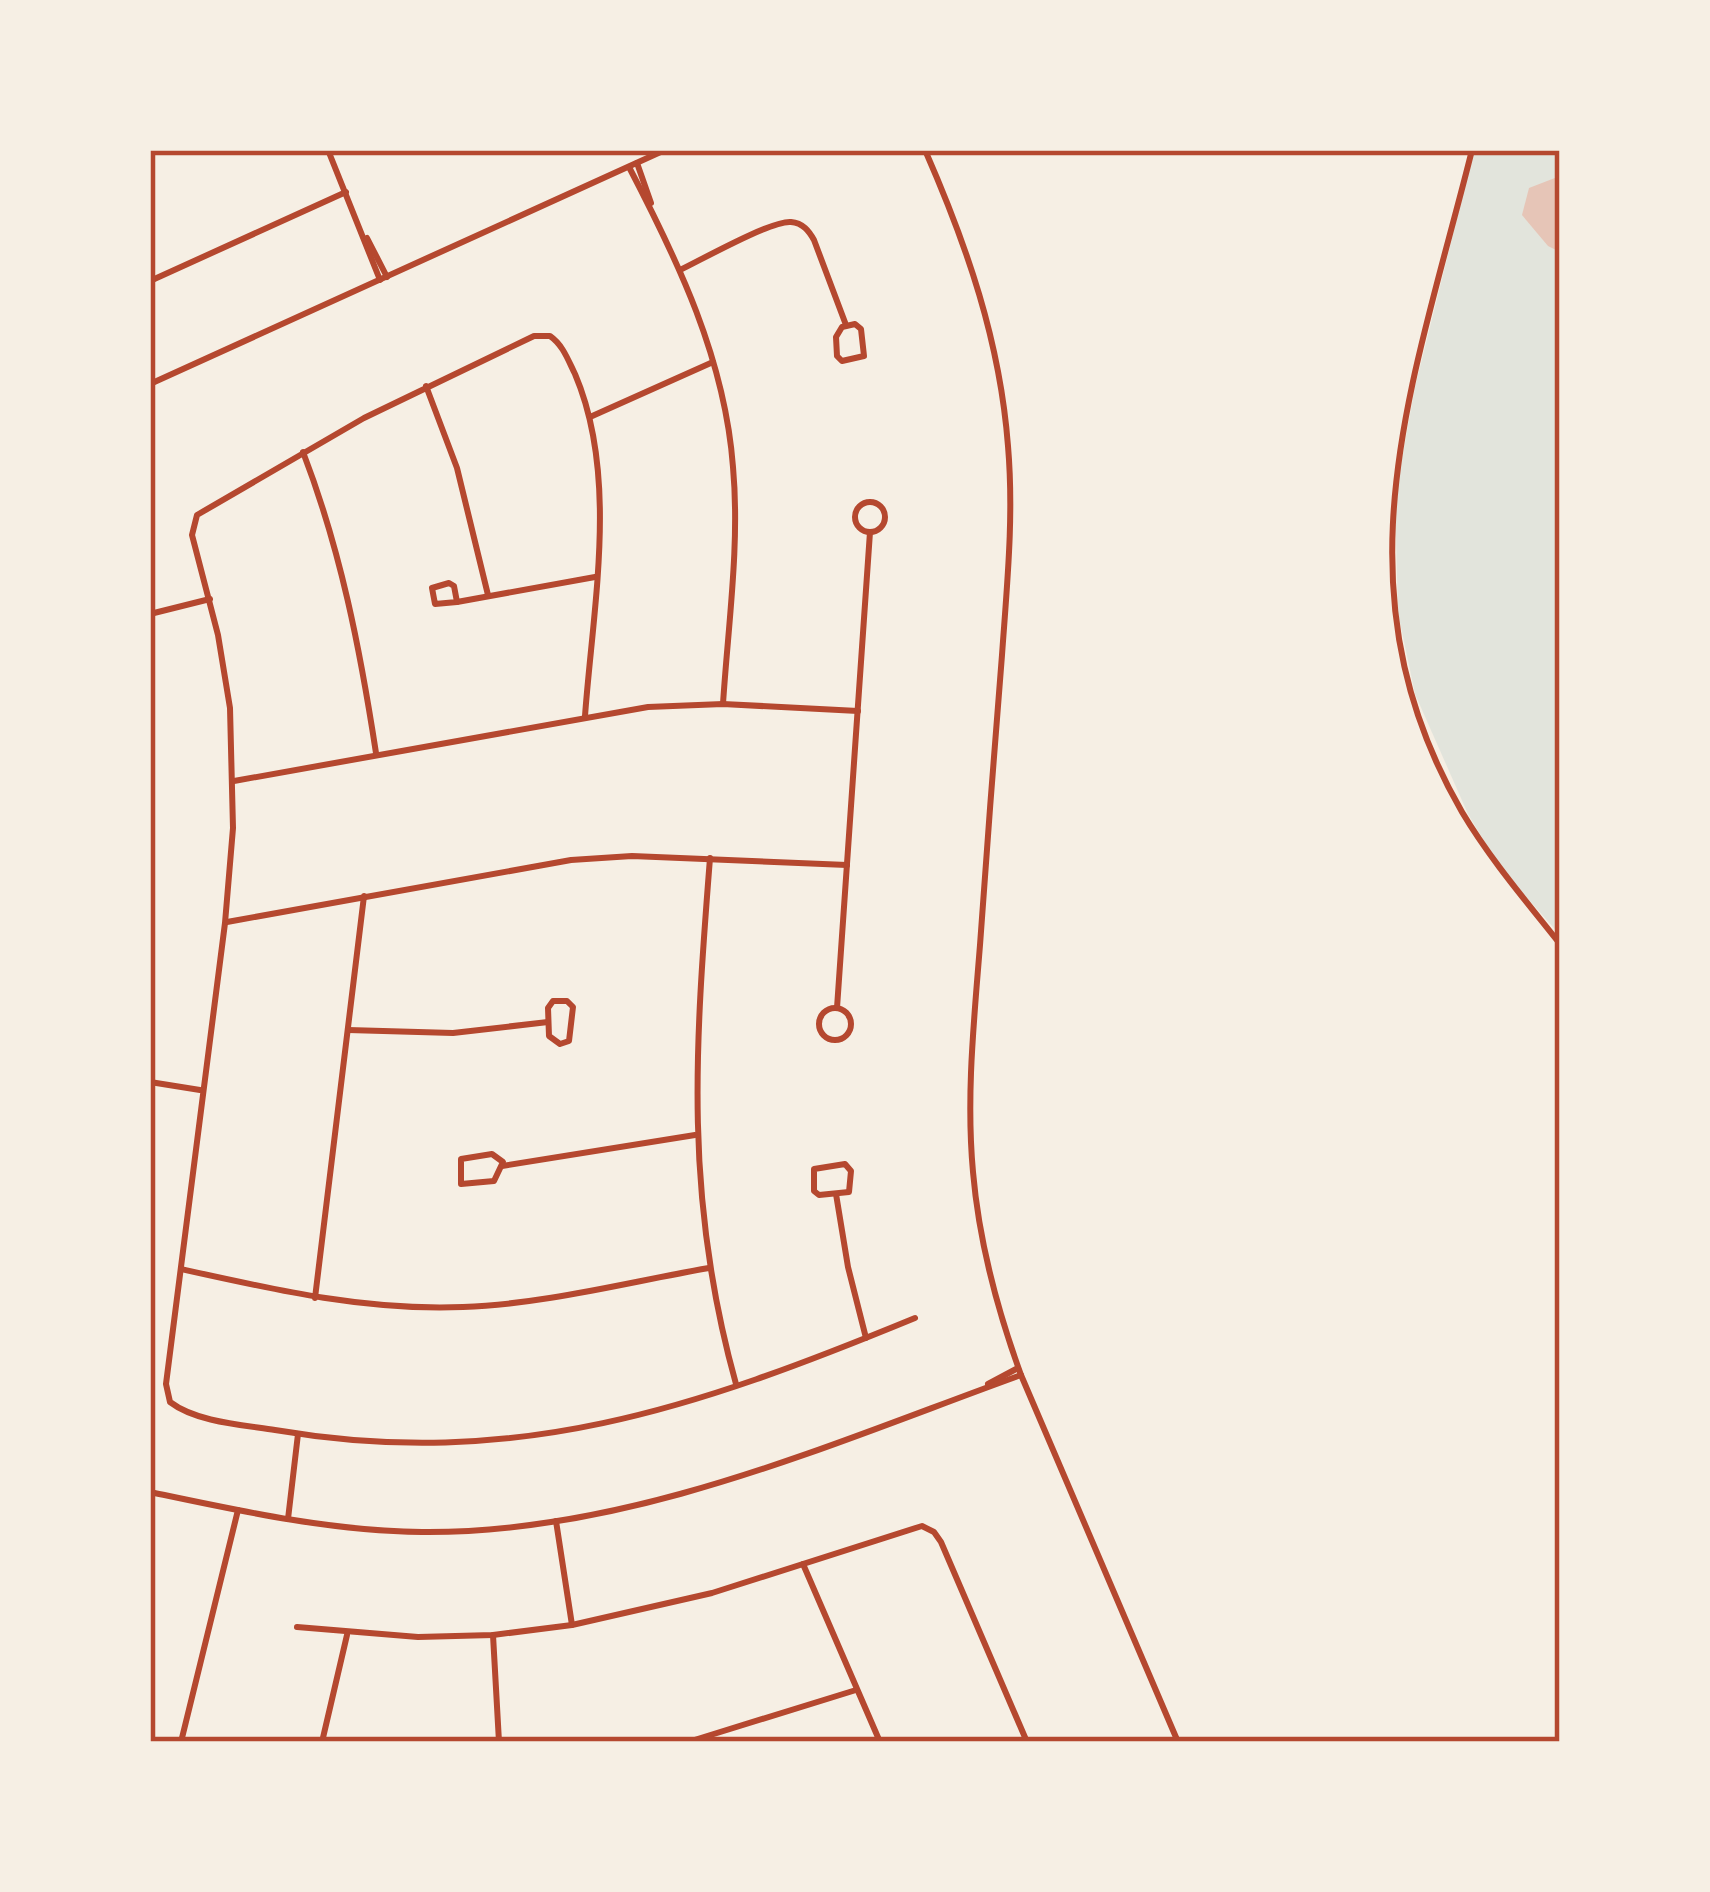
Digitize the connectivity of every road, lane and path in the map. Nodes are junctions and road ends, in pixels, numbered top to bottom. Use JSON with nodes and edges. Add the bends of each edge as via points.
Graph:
{"nodes":[{"id":1,"x":328,"y":150,"type":"edge"},
{"id":2,"x":665,"y":150,"type":"edge"},
{"id":3,"x":925,"y":150,"type":"edge"},
{"id":4,"x":1472,"y":150,"type":"edge"},
{"id":5,"x":633,"y":165,"type":"junction"},
{"id":6,"x":346,"y":191,"type":"junction"},
{"id":7,"x":680,"y":269,"type":"junction"},
{"id":8,"x":384,"y":278,"type":"junction"},
{"id":9,"x":150,"y":280,"type":"edge"},
{"id":10,"x":846,"y":325,"type":"junction"},
{"id":11,"x":714,"y":361,"type":"junction"},
{"id":12,"x":150,"y":384,"type":"edge"},
{"id":13,"x":426,"y":386,"type":"junction"},
{"id":14,"x":590,"y":417,"type":"junction"},
{"id":15,"x":303,"y":452,"type":"junction"},
{"id":16,"x":870,"y":532,"type":"junction"},
{"id":17,"x":595,"y":577,"type":"junction"},
{"id":18,"x":488,"y":595,"type":"junction"},
{"id":19,"x":210,"y":599,"type":"junction"},
{"id":20,"x":457,"y":602,"type":"junction"},
{"id":21,"x":150,"y":614,"type":"edge"},
{"id":22,"x":723,"y":704,"type":"junction"},
{"id":23,"x":858,"y":711,"type":"junction"},
{"id":24,"x":585,"y":716,"type":"junction"},
{"id":25,"x":376,"y":753,"type":"junction"},
{"id":26,"x":234,"y":781,"type":"junction"},
{"id":27,"x":710,"y":858,"type":"junction"},
{"id":28,"x":847,"y":866,"type":"junction"},
{"id":29,"x":364,"y":896,"type":"junction"},
{"id":30,"x":225,"y":923,"type":"junction"},
{"id":31,"x":1560,"y":944,"type":"edge"},
{"id":32,"x":837,"y":1008,"type":"junction"},
{"id":33,"x":548,"y":1022,"type":"junction"},
{"id":34,"x":348,"y":1030,"type":"junction"},
{"id":35,"x":150,"y":1082,"type":"edge"},
{"id":36,"x":202,"y":1090,"type":"junction"},
{"id":37,"x":695,"y":1135,"type":"junction"},
{"id":38,"x":502,"y":1166,"type":"junction"},
{"id":39,"x":836,"y":1194,"type":"junction"},
{"id":40,"x":709,"y":1268,"type":"junction"},
{"id":41,"x":181,"y":1269,"type":"junction"},
{"id":42,"x":315,"y":1298,"type":"junction"},
{"id":43,"x":915,"y":1318,"type":"dead end"},
{"id":44,"x":866,"y":1338,"type":"junction"},
{"id":45,"x":1019,"y":1371,"type":"junction"},
{"id":46,"x":736,"y":1385,"type":"junction"},
{"id":47,"x":298,"y":1434,"type":"junction"},
{"id":48,"x":150,"y":1492,"type":"edge"},
{"id":49,"x":238,"y":1510,"type":"junction"},
{"id":50,"x":288,"y":1519,"type":"junction"},
{"id":51,"x":556,"y":1521,"type":"junction"},
{"id":52,"x":803,"y":1564,"type":"junction"},
{"id":53,"x":572,"y":1625,"type":"junction"},
{"id":54,"x":297,"y":1627,"type":"dead end"},
{"id":55,"x":347,"y":1633,"type":"junction"},
{"id":56,"x":493,"y":1635,"type":"junction"},
{"id":57,"x":857,"y":1690,"type":"junction"},
{"id":58,"x":181,"y":1742,"type":"edge"},
{"id":59,"x":322,"y":1742,"type":"edge"},
{"id":60,"x":499,"y":1742,"type":"edge"},
{"id":61,"x":688,"y":1742,"type":"edge"},
{"id":62,"x":880,"y":1742,"type":"edge"},
{"id":63,"x":1027,"y":1742,"type":"edge"},
{"id":64,"x":1178,"y":1742,"type":"edge"}],
"edges":[{"from":1,"to":6,"type":"street"},
{"from":2,"to":5,"type":"street"},
{"from":3,"to":45,"type":"street","via":[[983,303],[1008,446],[1010,560],[970,1122],[989,1271]]},
{"from":4,"to":31,"type":"street","via":[[1396,463],[1396,620],[1413,697],[1452,792]]},
{"from":5,"to":7,"type":"street"},
{"from":5,"to":8,"type":"street"},
{"from":6,"to":8,"type":"street"},
{"from":6,"to":9,"type":"street"},
{"from":7,"to":10,"type":"street","via":[[794,222],[814,240]]},
{"from":7,"to":11,"type":"street"},
{"from":8,"to":12,"type":"street"},
{"from":10,"to":10,"type":"street","via":[[836,337],[837,356],[860,360],[860,327]]},
{"from":11,"to":14,"type":"street"},
{"from":11,"to":22,"type":"street","via":[[735,496]]},
{"from":13,"to":14,"type":"street","via":[[544,334],[562,347]]},
{"from":13,"to":15,"type":"street"},
{"from":13,"to":18,"type":"street"},
{"from":14,"to":17,"type":"street","via":[[600,497]]},
{"from":15,"to":19,"type":"street","via":[[197,515],[192,535]]},
{"from":15,"to":25,"type":"street","via":[[351,601]]},
{"from":16,"to":16,"type":"street","via":[[882,528],[877,502],[857,507],[858,527]]},
{"from":16,"to":23,"type":"street"},
{"from":17,"to":18,"type":"street"},
{"from":17,"to":24,"type":"street"},
{"from":18,"to":20,"type":"street"},
{"from":19,"to":21,"type":"street"},
{"from":19,"to":26,"type":"street"},
{"from":20,"to":20,"type":"street","via":[[452,584],[432,588],[437,605]]},
{"from":22,"to":23,"type":"street"},
{"from":22,"to":24,"type":"street"},
{"from":23,"to":28,"type":"street"},
{"from":24,"to":25,"type":"street"},
{"from":25,"to":26,"type":"street"},
{"from":26,"to":30,"type":"street"},
{"from":27,"to":28,"type":"street"},
{"from":27,"to":29,"type":"street","via":[[541,863]]},
{"from":27,"to":37,"type":"street"},
{"from":28,"to":32,"type":"street"},
{"from":29,"to":30,"type":"street"},
{"from":29,"to":34,"type":"street"},
{"from":30,"to":36,"type":"street"},
{"from":32,"to":32,"type":"street","via":[[822,1012],[823,1039],[848,1036],[848,1012]]},
{"from":33,"to":33,"type":"street","via":[[551,1040],[568,1041],[572,1004],[550,1003]]},
{"from":33,"to":34,"type":"street","via":[[453,1033]]},
{"from":34,"to":42,"type":"street"},
{"from":35,"to":36,"type":"street"},
{"from":36,"to":41,"type":"street"},
{"from":37,"to":38,"type":"street"},
{"from":37,"to":40,"type":"street"},
{"from":38,"to":38,"type":"street","via":[[496,1154],[464,1157],[459,1182],[491,1182]]},
{"from":39,"to":39,"type":"street","via":[[851,1190],[850,1168],[814,1168],[814,1191]]},
{"from":39,"to":44,"type":"street"},
{"from":40,"to":42,"type":"street","via":[[463,1307]]},
{"from":40,"to":46,"type":"street"},
{"from":41,"to":42,"type":"street"},
{"from":41,"to":47,"type":"street","via":[[170,1402]]},
{"from":43,"to":44,"type":"street"},
{"from":44,"to":46,"type":"street"},
{"from":45,"to":51,"type":"street","via":[[705,1486]]},
{"from":45,"to":64,"type":"street"},
{"from":46,"to":47,"type":"street","via":[[523,1440],[427,1445]]},
{"from":47,"to":50,"type":"street"},
{"from":48,"to":49,"type":"street"},
{"from":49,"to":50,"type":"street"},
{"from":49,"to":58,"type":"street"},
{"from":50,"to":51,"type":"street","via":[[422,1532]]},
{"from":51,"to":53,"type":"street"},
{"from":52,"to":53,"type":"street"},
{"from":52,"to":57,"type":"street"},
{"from":52,"to":63,"type":"street","via":[[928,1528]]},
{"from":53,"to":56,"type":"street"},
{"from":54,"to":55,"type":"street"},
{"from":55,"to":56,"type":"street"},
{"from":55,"to":59,"type":"street"},
{"from":56,"to":60,"type":"street"},
{"from":57,"to":61,"type":"street"},
{"from":57,"to":62,"type":"street"}]}
